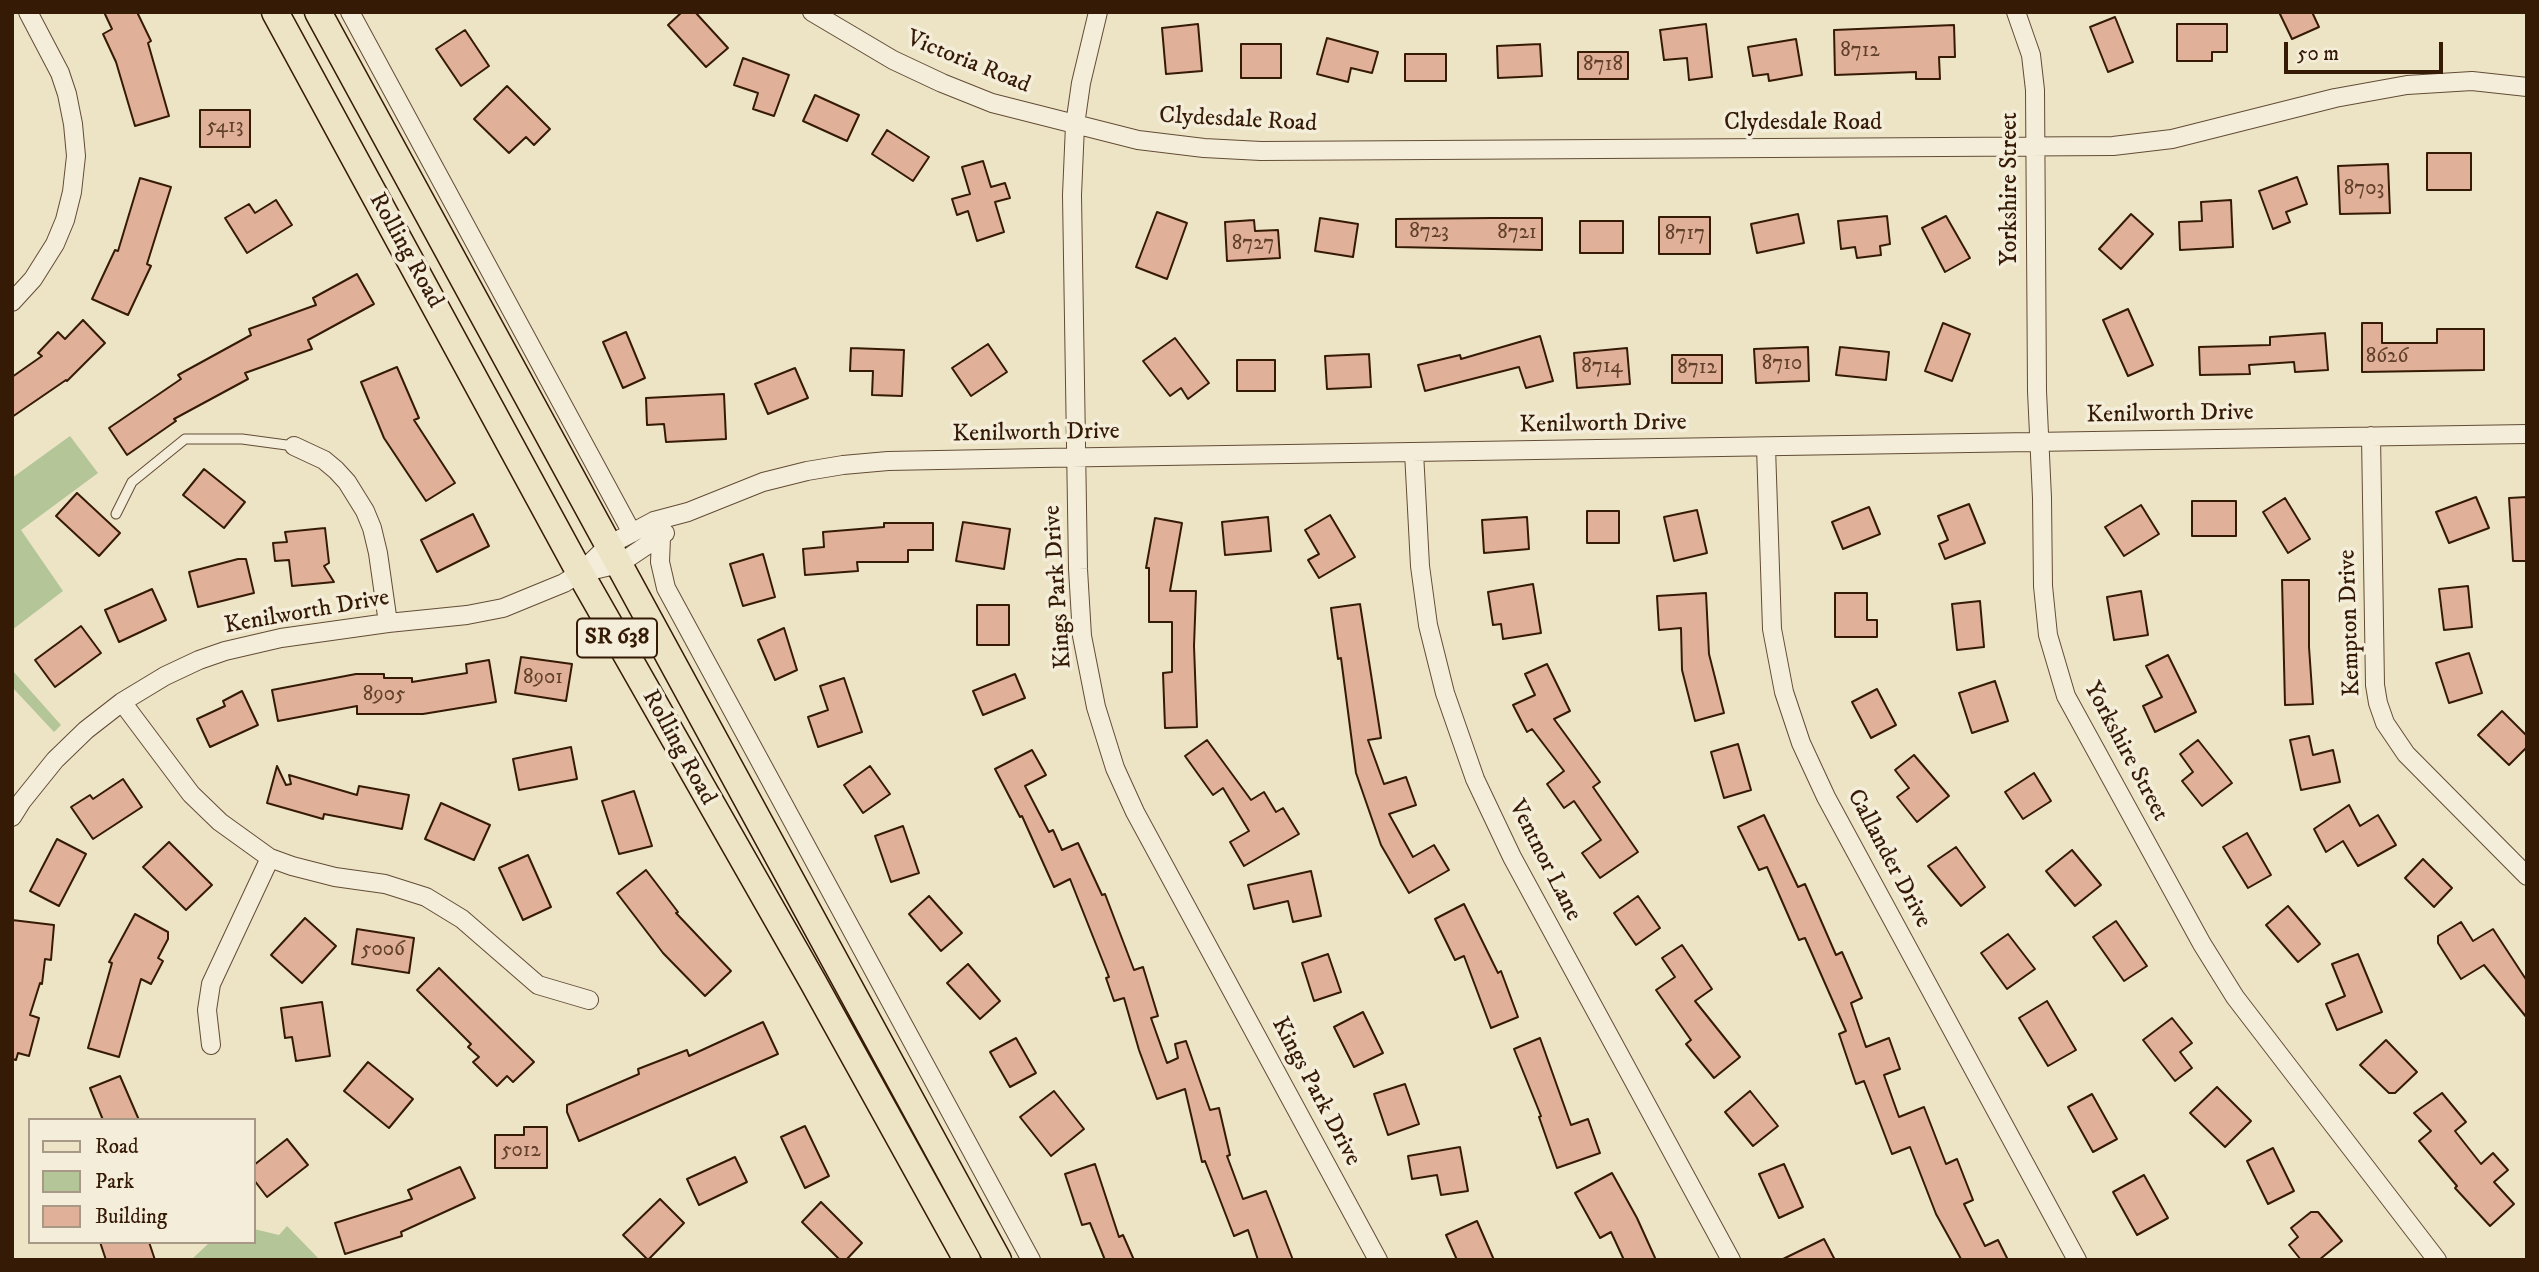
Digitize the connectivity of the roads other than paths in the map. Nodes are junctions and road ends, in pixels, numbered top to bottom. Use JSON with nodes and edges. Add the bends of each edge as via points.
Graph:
{"nodes":[{"id":1,"x":28,"y":12,"type":"edge"},
{"id":2,"x":275,"y":12,"type":"edge"},
{"id":3,"x":350,"y":12,"type":"edge"},
{"id":4,"x":812,"y":12,"type":"edge"},
{"id":5,"x":1098,"y":12,"type":"edge"},
{"id":6,"x":2015,"y":12,"type":"edge"},
{"id":7,"x":322,"y":16,"type":"edge"},
{"id":8,"x":2527,"y":87,"type":"edge"},
{"id":9,"x":1075,"y":125,"type":"junction"},
{"id":10,"x":2036,"y":148,"type":"junction"},
{"id":11,"x":12,"y":302,"type":"edge"},
{"id":12,"x":2527,"y":434,"type":"edge"},
{"id":13,"x":2371,"y":436,"type":"junction"},
{"id":14,"x":2039,"y":441,"type":"junction"},
{"id":15,"x":294,"y":446,"type":"joint"},
{"id":16,"x":1766,"y":447,"type":"junction"},
{"id":17,"x":1414,"y":452,"type":"junction"},
{"id":18,"x":1076,"y":458,"type":"junction"},
{"id":19,"x":688,"y":512,"type":"junction"},
{"id":20,"x":117,"y":514,"type":"dead end"},
{"id":21,"x":661,"y":538,"type":"junction"},
{"id":22,"x":620,"y":548,"type":"junction"},
{"id":23,"x":580,"y":573,"type":"junction"},
{"id":24,"x":388,"y":623,"type":"junction"},
{"id":25,"x":122,"y":702,"type":"junction"},
{"id":26,"x":12,"y":817,"type":"edge"},
{"id":27,"x":270,"y":858,"type":"junction"},
{"id":28,"x":2527,"y":876,"type":"edge"},
{"id":29,"x":589,"y":1000,"type":"dead end"},
{"id":30,"x":211,"y":1045,"type":"dead end"},
{"id":31,"x":967,"y":1260,"type":"edge"},
{"id":32,"x":998,"y":1260,"type":"edge"},
{"id":33,"x":1031,"y":1260,"type":"edge"},
{"id":34,"x":1378,"y":1260,"type":"edge"},
{"id":35,"x":1731,"y":1260,"type":"edge"},
{"id":36,"x":2077,"y":1260,"type":"edge"},
{"id":37,"x":2437,"y":1260,"type":"edge"}],
"edges":[{"from":1,"to":11,"type":"street","via":[[67,94],[76,156],[72,192],[55,244]]},
{"from":2,"to":23,"type":"main road","name":"Rolling Road","number":"SR 638"},
{"from":3,"to":22,"type":"street","name":"Rolling Road"},
{"from":4,"to":9,"type":"street","name":"Victoria Road","via":[[942,83],[992,103]]},
{"from":5,"to":9,"type":"street","name":"Kings Park Drive"},
{"from":6,"to":10,"type":"street","name":"Yorkshire Street","via":[[2031,55]]},
{"from":7,"to":22,"type":"main road","name":"Rolling Road","number":"SR 638"},
{"from":8,"to":10,"type":"street","name":"Clydesdale Road","via":[[2472,81],[2407,85],[2172,139]]},
{"from":9,"to":10,"type":"street","name":"Clydesdale Road","via":[[1138,140],[1261,151]]},
{"from":9,"to":18,"type":"street","name":"Kings Park Drive"},
{"from":10,"to":14,"type":"street","name":"Yorkshire Street"},
{"from":12,"to":13,"type":"street","name":"Kenilworth Drive"},
{"from":13,"to":14,"type":"street","name":"Kenilworth Drive"},
{"from":13,"to":28,"type":"street","name":"Kempton Drive","via":[[2375,685],[2385,723],[2406,754]]},
{"from":14,"to":16,"type":"street","name":"Kenilworth Drive"},
{"from":14,"to":37,"type":"street","name":"Yorkshire Street","via":[[2048,635],[2075,717],[2235,997]]},
{"from":15,"to":20,"type":"lane","via":[[242,439],[185,439],[132,481]]},
{"from":15,"to":24,"type":"street","via":[[336,470],[365,511],[378,553]]},
{"from":16,"to":17,"type":"street","name":"Kenilworth Drive"},
{"from":16,"to":36,"type":"street","name":"Callander Drive","via":[[1772,629],[1784,692],[1801,743]]},
{"from":17,"to":18,"type":"street","name":"Kenilworth Drive"},
{"from":17,"to":35,"type":"street","name":"Ventnor Lane","via":[[1428,625],[1445,693],[1475,779],[1512,857]]},
{"from":18,"to":19,"type":"street","name":"Kenilworth Drive","via":[[844,465],[763,482]]},
{"from":18,"to":34,"type":"street","name":"Kings Park Drive","via":[[1082,636],[1096,707],[1115,768]]},
{"from":19,"to":21,"type":"street","name":"Kenilworth Drive"},
{"from":19,"to":22,"type":"street","name":"Kenilworth Drive","via":[[654,521]]},
{"from":21,"to":22,"type":"street","name":"Kenilworth Drive"},
{"from":21,"to":33,"type":"street","via":[[666,588]]},
{"from":22,"to":23,"type":"street","name":"Kenilworth Drive"},
{"from":22,"to":32,"type":"main road","name":"Rolling Road","number":"SR 638"},
{"from":23,"to":24,"type":"street","name":"Kenilworth Drive","via":[[503,608]]},
{"from":23,"to":31,"type":"main road","name":"Rolling Road","number":"SR 638"},
{"from":24,"to":25,"type":"street","name":"Kenilworth Drive","via":[[225,651]]},
{"from":25,"to":26,"type":"street","name":"Kenilworth Drive","via":[[55,760]]},
{"from":25,"to":27,"type":"street","via":[[191,794],[220,822]]},
{"from":27,"to":29,"type":"street","via":[[426,897],[463,919],[537,985]]},
{"from":27,"to":30,"type":"street","via":[[211,984],[206,1010]]}]}
